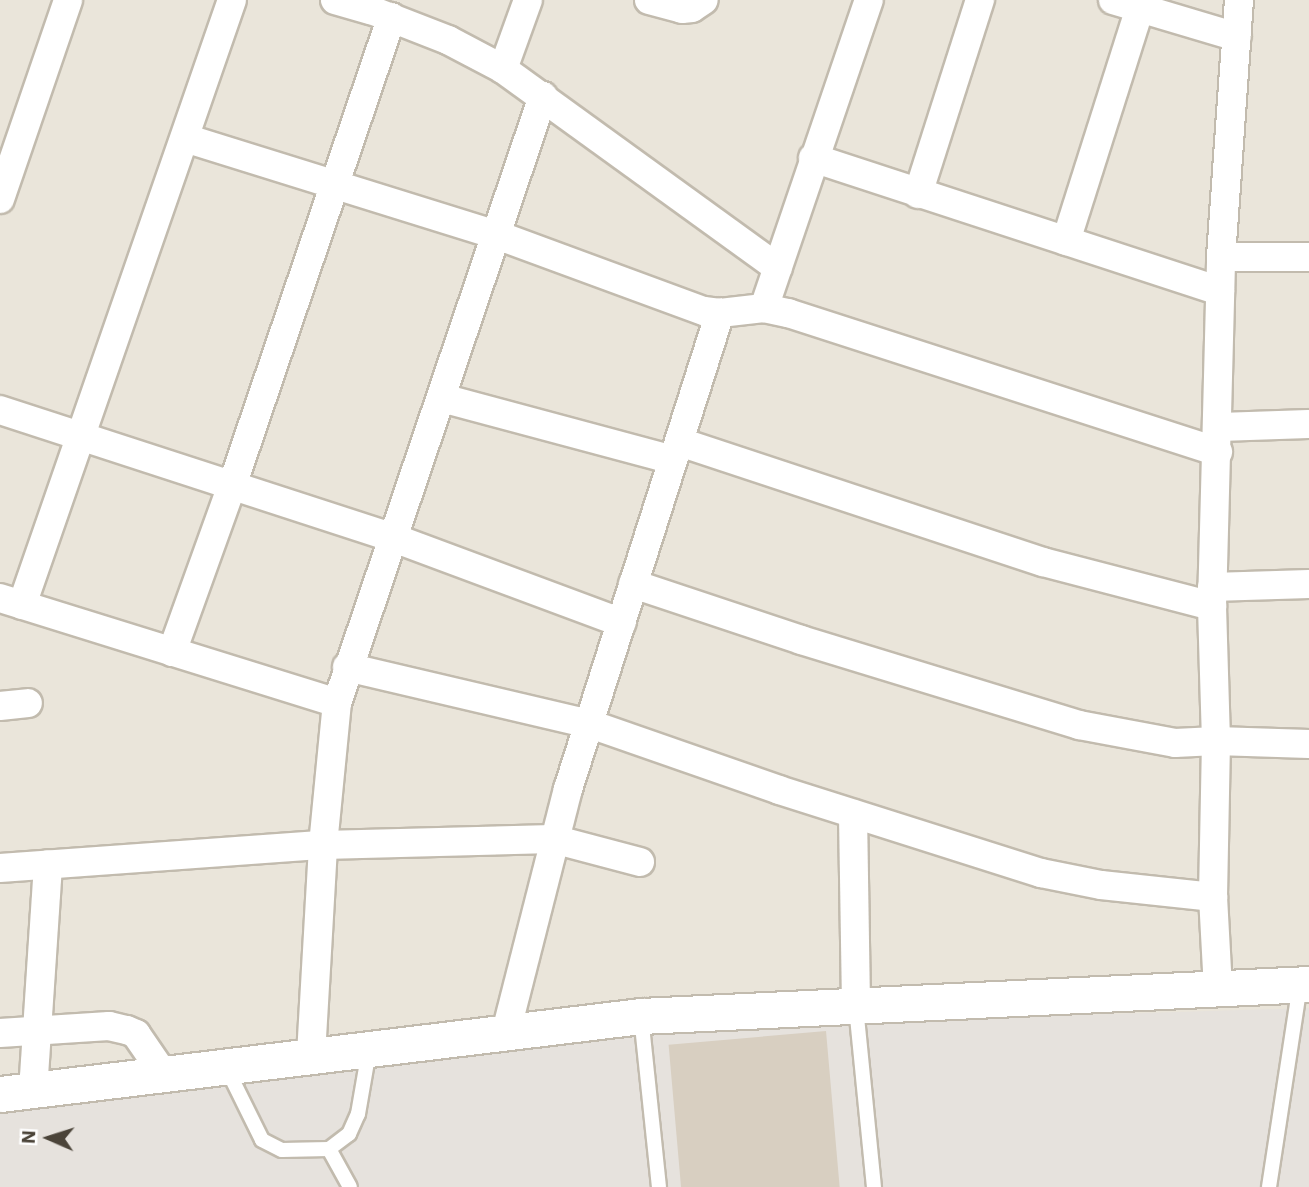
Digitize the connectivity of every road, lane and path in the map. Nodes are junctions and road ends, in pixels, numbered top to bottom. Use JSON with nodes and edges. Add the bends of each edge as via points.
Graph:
{"nodes":[{"id":1,"x":68,"y":0,"type":"edge"},
{"id":2,"x":232,"y":0,"type":"edge"},
{"id":3,"x":335,"y":0,"type":"edge"},
{"id":4,"x":528,"y":0,"type":"edge"},
{"id":5,"x":649,"y":0,"type":"edge"},
{"id":6,"x":704,"y":0,"type":"edge"},
{"id":7,"x":869,"y":0,"type":"edge"},
{"id":8,"x":980,"y":0,"type":"edge"},
{"id":9,"x":1113,"y":0,"type":"edge"},
{"id":10,"x":1239,"y":0,"type":"edge"},
{"id":11,"x":1140,"y":8,"type":"junction"},
{"id":12,"x":377,"y":9,"type":"edge"},
{"id":13,"x":1237,"y":37,"type":"junction"},
{"id":14,"x":503,"y":69,"type":"junction"},
{"id":15,"x":543,"y":96,"type":"junction"},
{"id":16,"x":185,"y":138,"type":"junction"},
{"id":17,"x":813,"y":158,"type":"junction"},
{"id":18,"x":335,"y":184,"type":"junction"},
{"id":19,"x":918,"y":194,"type":"junction"},
{"id":20,"x":0,"y":199,"type":"edge"},
{"id":21,"x":497,"y":235,"type":"junction"},
{"id":22,"x":1066,"y":240,"type":"junction"},
{"id":23,"x":1221,"y":257,"type":"junction"},
{"id":24,"x":1309,"y":257,"type":"edge"},
{"id":25,"x":778,"y":268,"type":"junction"},
{"id":26,"x":1220,"y":291,"type":"junction"},
{"id":27,"x":764,"y":308,"type":"junction"},
{"id":28,"x":720,"y":313,"type":"junction"},
{"id":29,"x":442,"y":398,"type":"junction"},
{"id":30,"x":0,"y":410,"type":"edge"},
{"id":31,"x":1309,"y":424,"type":"edge"},
{"id":32,"x":79,"y":436,"type":"junction"},
{"id":33,"x":1218,"y":439,"type":"junction"},
{"id":34,"x":677,"y":451,"type":"junction"},
{"id":35,"x":233,"y":484,"type":"junction"},
{"id":36,"x":391,"y":537,"type":"junction"},
{"id":37,"x":633,"y":584,"type":"junction"},
{"id":38,"x":1309,"y":584,"type":"edge"},
{"id":39,"x":1212,"y":596,"type":"junction"},
{"id":40,"x":11,"y":601,"type":"edge"},
{"id":41,"x":622,"y":623,"type":"junction"},
{"id":42,"x":172,"y":652,"type":"junction"},
{"id":43,"x":347,"y":667,"type":"junction"},
{"id":44,"x":28,"y":703,"type":"dead end"},
{"id":45,"x":337,"y":703,"type":"junction"},
{"id":46,"x":0,"y":706,"type":"edge"},
{"id":47,"x":590,"y":724,"type":"junction"},
{"id":48,"x":1216,"y":741,"type":"junction"},
{"id":49,"x":1309,"y":744,"type":"edge"},
{"id":50,"x":853,"y":814,"type":"junction"},
{"id":51,"x":553,"y":839,"type":"junction"},
{"id":52,"x":323,"y":845,"type":"junction"},
{"id":53,"x":640,"y":862,"type":"dead end"},
{"id":54,"x":48,"y":864,"type":"junction"},
{"id":55,"x":0,"y":868,"type":"edge"},
{"id":56,"x":1213,"y":897,"type":"junction"},
{"id":57,"x":1305,"y":984,"type":"edge"},
{"id":58,"x":1218,"y":989,"type":"junction"},
{"id":59,"x":856,"y":1007,"type":"junction"},
{"id":60,"x":641,"y":1016,"type":"junction"},
{"id":61,"x":37,"y":1029,"type":"junction"},
{"id":62,"x":0,"y":1032,"type":"edge"},
{"id":63,"x":506,"y":1032,"type":"junction"},
{"id":64,"x":369,"y":1048,"type":"junction"},
{"id":65,"x":311,"y":1055,"type":"junction"},
{"id":66,"x":225,"y":1065,"type":"junction"},
{"id":67,"x":162,"y":1072,"type":"junction"},
{"id":68,"x":17,"y":1092,"type":"edge"},
{"id":69,"x":329,"y":1149,"type":"junction"},
{"id":70,"x":350,"y":1187,"type":"edge"},
{"id":71,"x":659,"y":1187,"type":"edge"},
{"id":72,"x":874,"y":1187,"type":"edge"},
{"id":73,"x":1269,"y":1187,"type":"edge"}],
"edges":[{"from":1,"to":20,"type":"street"},
{"from":2,"to":16,"type":"street"},
{"from":3,"to":12,"type":"street"},
{"from":4,"to":14,"type":"street"},
{"from":5,"to":6,"type":"street","via":[[682,9]]},
{"from":7,"to":17,"type":"street"},
{"from":8,"to":19,"type":"street"},
{"from":9,"to":11,"type":"street"},
{"from":10,"to":13,"type":"street"},
{"from":11,"to":13,"type":"street"},
{"from":11,"to":22,"type":"street"},
{"from":12,"to":14,"type":"street"},
{"from":12,"to":18,"type":"street"},
{"from":13,"to":23,"type":"street"},
{"from":14,"to":15,"type":"street"},
{"from":15,"to":21,"type":"street"},
{"from":15,"to":25,"type":"street"},
{"from":16,"to":18,"type":"street"},
{"from":16,"to":32,"type":"street"},
{"from":17,"to":19,"type":"street"},
{"from":17,"to":25,"type":"street"},
{"from":18,"to":21,"type":"street"},
{"from":18,"to":35,"type":"street"},
{"from":19,"to":22,"type":"street"},
{"from":21,"to":28,"type":"street"},
{"from":21,"to":29,"type":"street"},
{"from":22,"to":26,"type":"street"},
{"from":23,"to":24,"type":"street"},
{"from":23,"to":26,"type":"street"},
{"from":25,"to":27,"type":"street"},
{"from":26,"to":33,"type":"street"},
{"from":27,"to":28,"type":"street"},
{"from":27,"to":33,"type":"street"},
{"from":28,"to":34,"type":"street"},
{"from":29,"to":34,"type":"street"},
{"from":29,"to":36,"type":"street"},
{"from":30,"to":32,"type":"street"},
{"from":31,"to":33,"type":"street"},
{"from":32,"to":35,"type":"street"},
{"from":32,"to":40,"type":"street"},
{"from":33,"to":39,"type":"street"},
{"from":34,"to":37,"type":"street"},
{"from":34,"to":39,"type":"street","via":[[1043,562]]},
{"from":35,"to":36,"type":"street"},
{"from":35,"to":42,"type":"street"},
{"from":36,"to":41,"type":"street"},
{"from":36,"to":43,"type":"street"},
{"from":37,"to":41,"type":"street"},
{"from":37,"to":48,"type":"street","via":[[1079,724],[1175,743]]},
{"from":38,"to":39,"type":"street"},
{"from":39,"to":48,"type":"street"},
{"from":40,"to":42,"type":"street"},
{"from":41,"to":47,"type":"street"},
{"from":42,"to":45,"type":"street"},
{"from":43,"to":45,"type":"street"},
{"from":43,"to":47,"type":"street"},
{"from":44,"to":46,"type":"street"},
{"from":45,"to":52,"type":"street"},
{"from":47,"to":50,"type":"street"},
{"from":47,"to":51,"type":"street"},
{"from":48,"to":49,"type":"street"},
{"from":48,"to":56,"type":"street"},
{"from":50,"to":56,"type":"street","via":[[1066,879]]},
{"from":50,"to":59,"type":"street"},
{"from":51,"to":52,"type":"street"},
{"from":51,"to":53,"type":"street"},
{"from":51,"to":63,"type":"street"},
{"from":52,"to":54,"type":"street"},
{"from":52,"to":65,"type":"street"},
{"from":54,"to":55,"type":"street"},
{"from":54,"to":61,"type":"street"},
{"from":56,"to":58,"type":"street"},
{"from":57,"to":58,"type":"street"},
{"from":57,"to":73,"type":"lane"},
{"from":58,"to":59,"type":"street"},
{"from":59,"to":60,"type":"street"},
{"from":59,"to":72,"type":"lane"},
{"from":60,"to":63,"type":"street"},
{"from":60,"to":71,"type":"lane"},
{"from":61,"to":62,"type":"street"},
{"from":61,"to":67,"type":"street","via":[[109,1026],[127,1030],[136,1034]]},
{"from":61,"to":68,"type":"street"},
{"from":63,"to":64,"type":"street"},
{"from":64,"to":65,"type":"street"},
{"from":64,"to":69,"type":"lane","via":[[358,1114],[349,1134]]},
{"from":65,"to":66,"type":"street"},
{"from":66,"to":67,"type":"street"},
{"from":66,"to":69,"type":"lane","via":[[262,1140],[282,1150]]},
{"from":67,"to":68,"type":"street"},
{"from":69,"to":70,"type":"lane"}]}
